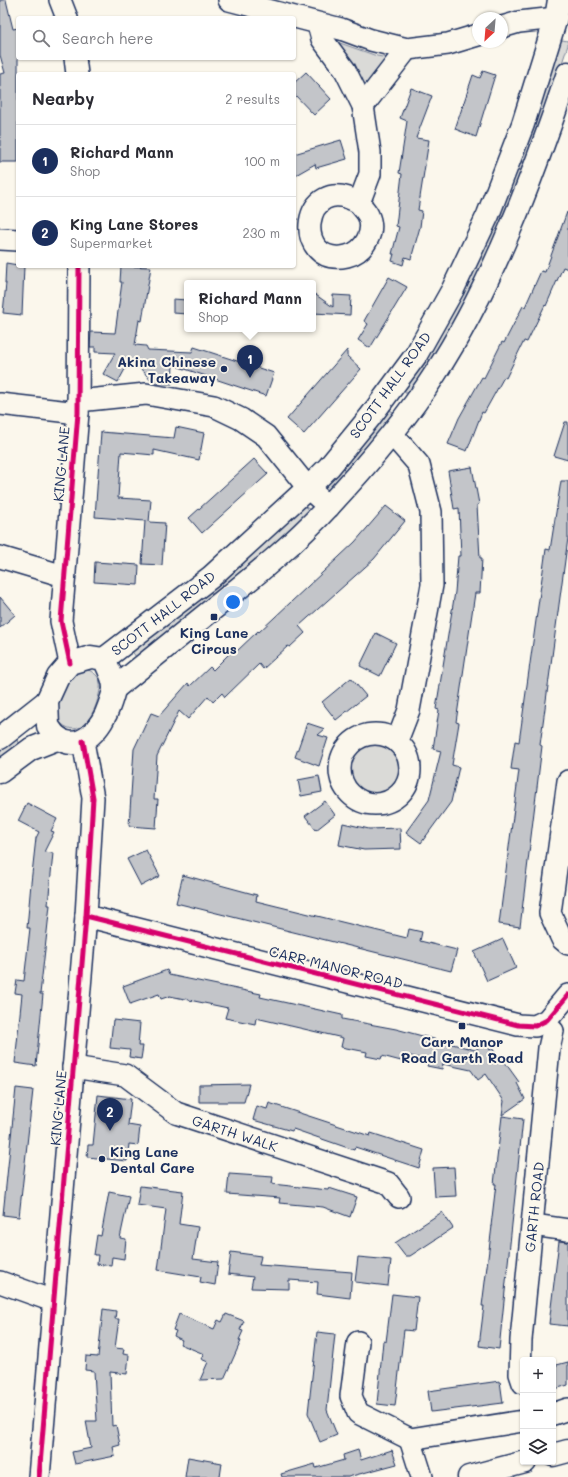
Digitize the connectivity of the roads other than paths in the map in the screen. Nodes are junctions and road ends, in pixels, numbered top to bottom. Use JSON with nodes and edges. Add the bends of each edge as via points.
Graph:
{"nodes":[{"id":1,"x":60,"y":0,"type":"edge"},
{"id":2,"x":229,"y":0,"type":"edge"},
{"id":3,"x":557,"y":9,"type":"edge"},
{"id":4,"x":66,"y":16,"type":"edge"},
{"id":5,"x":288,"y":16,"type":"edge"},
{"id":6,"x":296,"y":18,"type":"edge"},
{"id":7,"x":318,"y":24,"type":"junction"},
{"id":8,"x":508,"y":25,"type":"edge"},
{"id":9,"x":472,"y":37,"type":"edge"},
{"id":10,"x":407,"y":49,"type":"junction"},
{"id":11,"x":75,"y":60,"type":"edge"},
{"id":12,"x":77,"y":72,"type":"edge"},
{"id":13,"x":568,"y":73,"type":"edge"},
{"id":14,"x":363,"y":106,"type":"junction"},
{"id":15,"x":359,"y":203,"type":"dead end"},
{"id":16,"x":0,"y":239,"type":"edge"},
{"id":17,"x":16,"y":240,"type":"edge"},
{"id":18,"x":79,"y":268,"type":"edge"},
{"id":19,"x":0,"y":404,"type":"edge"},
{"id":20,"x":78,"y":407,"type":"junction"},
{"id":21,"x":392,"y":434,"type":"junction"},
{"id":22,"x":308,"y":488,"type":"junction"},
{"id":23,"x":328,"y":507,"type":"junction"},
{"id":24,"x":0,"y":558,"type":"edge"},
{"id":25,"x":64,"y":576,"type":"junction"},
{"id":26,"x":104,"y":659,"type":"junction"},
{"id":27,"x":70,"y":663,"type":"junction"},
{"id":28,"x":114,"y":689,"type":"junction"},
{"id":29,"x":47,"y":701,"type":"junction"},
{"id":30,"x":0,"y":738,"type":"edge"},
{"id":31,"x":59,"y":738,"type":"junction"},
{"id":32,"x":83,"y":741,"type":"junction"},
{"id":33,"x":397,"y":741,"type":"dead end"},
{"id":34,"x":0,"y":772,"type":"edge"},
{"id":35,"x":568,"y":781,"type":"edge"},
{"id":36,"x":86,"y":916,"type":"junction"},
{"id":37,"x":568,"y":944,"type":"edge"},
{"id":38,"x":568,"y":995,"type":"edge"},
{"id":39,"x":552,"y":1031,"type":"edge"},
{"id":40,"x":73,"y":1067,"type":"junction"},
{"id":41,"x":399,"y":1197,"type":"dead end"},
{"id":42,"x":533,"y":1225,"type":"junction"},
{"id":43,"x":568,"y":1230,"type":"edge"},
{"id":44,"x":0,"y":1282,"type":"edge"},
{"id":45,"x":53,"y":1301,"type":"junction"},
{"id":46,"x":358,"y":1342,"type":"dead end"},
{"id":47,"x":520,"y":1357,"type":"edge"},
{"id":48,"x":568,"y":1409,"type":"edge"},
{"id":49,"x":556,"y":1413,"type":"edge"},
{"id":50,"x":520,"y":1421,"type":"edge"},
{"id":51,"x":410,"y":1439,"type":"junction"},
{"id":52,"x":568,"y":1451,"type":"edge"},
{"id":53,"x":556,"y":1454,"type":"edge"},
{"id":54,"x":520,"y":1463,"type":"edge"},
{"id":55,"x":38,"y":1477,"type":"edge"},
{"id":56,"x":422,"y":1477,"type":"edge"},
{"id":57,"x":469,"y":1477,"type":"edge"}],
"edges":[{"from":1,"to":4,"type":"street"},
{"from":2,"to":5,"type":"street"},
{"from":3,"to":8,"type":"street"},
{"from":3,"to":22,"type":"main road","name":"SCOTT HALL ROAD","via":[[523,124],[488,215],[454,289],[416,355],[329,467]]},
{"from":6,"to":7,"type":"street"},
{"from":7,"to":10,"type":"street"},
{"from":7,"to":14,"type":"street","via":[[322,39],[345,70]]},
{"from":9,"to":10,"type":"street","via":[[448,44]]},
{"from":10,"to":14,"type":"street"},
{"from":11,"to":12,"type":"street"},
{"from":13,"to":21,"type":"main road","name":"SCOTT HALL ROAD","via":[[509,231],[476,300],[436,374]]},
{"from":14,"to":15,"type":"street","via":[[370,152],[370,174]]},
{"from":16,"to":17,"type":"street"},
{"from":18,"to":20,"type":"street","name":"KING LANE"},
{"from":19,"to":20,"type":"street"},
{"from":20,"to":22,"type":"street","via":[[146,394],[214,406],[241,419],[266,436]]},
{"from":20,"to":25,"type":"street","name":"KING LANE"},
{"from":21,"to":23,"type":"main road","name":"SCOTT HALL ROAD"},
{"from":21,"to":33,"type":"street","via":[[419,464],[431,512],[432,585],[409,710]]},
{"from":22,"to":23,"type":"street"},
{"from":22,"to":26,"type":"main road","name":"SCOTT HALL ROAD","via":[[210,577]]},
{"from":23,"to":28,"type":"main road","name":"SCOTT HALL ROAD","via":[[267,566]]},
{"from":24,"to":25,"type":"street"},
{"from":25,"to":27,"type":"street","name":"KING LANE","via":[[61,621]]},
{"from":26,"to":27,"type":"main road","via":[[91,657]]},
{"from":26,"to":28,"type":"main road"},
{"from":27,"to":29,"type":"main road","via":[[58,678]]},
{"from":28,"to":32,"type":"main road","via":[[107,713],[96,730]]},
{"from":29,"to":30,"type":"main road"},
{"from":29,"to":31,"type":"main road","via":[[48,726]]},
{"from":31,"to":32,"type":"main road","via":[[71,742]]},
{"from":31,"to":34,"type":"main road","via":[[31,749]]},
{"from":32,"to":36,"type":"street","name":"KING LANE","via":[[93,798]]},
{"from":35,"to":37,"type":"street","via":[[550,913],[562,938]]},
{"from":36,"to":39,"type":"street","name":"CARR MANOR ROAD","via":[[518,1025]]},
{"from":36,"to":40,"type":"street","name":"KING LANE"},
{"from":38,"to":39,"type":"street","via":[[547,1020]]},
{"from":39,"to":42,"type":"street","name":"GARTH ROAD"},
{"from":40,"to":41,"type":"street","name":"GARTH WALK","via":[[125,1075],[176,1113],[388,1183]]},
{"from":40,"to":45,"type":"street","name":"KING LANE"},
{"from":42,"to":43,"type":"street"},
{"from":42,"to":47,"type":"street","name":"GARTH ROAD"},
{"from":44,"to":45,"type":"street"},
{"from":45,"to":55,"type":"street","name":"KING LANE"},
{"from":46,"to":51,"type":"street","via":[[351,1396],[358,1413]]},
{"from":48,"to":49,"type":"street"},
{"from":50,"to":51,"type":"street"},
{"from":51,"to":56,"type":"street"},
{"from":52,"to":53,"type":"main road"},
{"from":54,"to":57,"type":"main road"}]}
